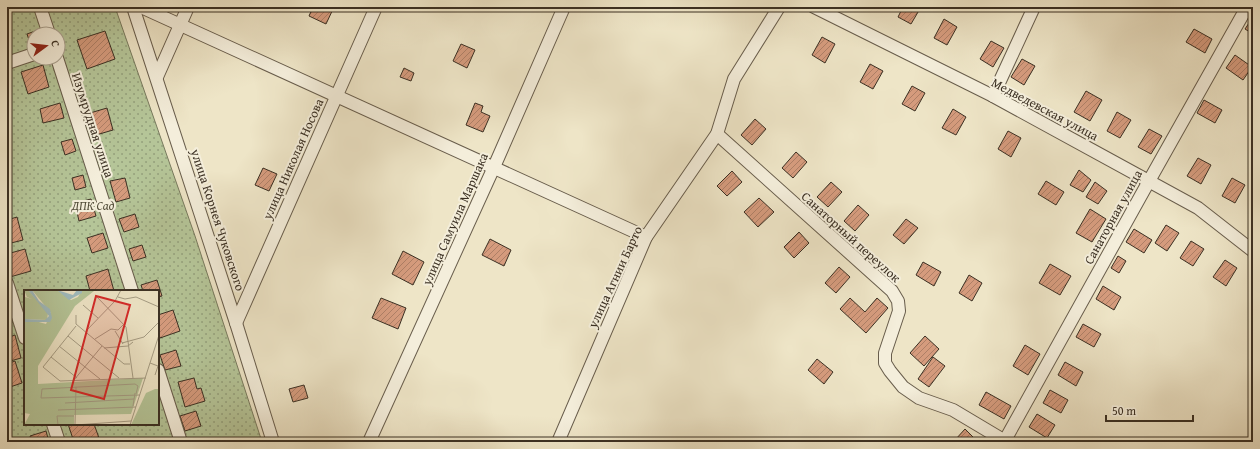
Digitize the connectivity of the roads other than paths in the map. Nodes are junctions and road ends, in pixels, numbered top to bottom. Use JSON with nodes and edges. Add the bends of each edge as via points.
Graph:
{"nodes":[{"id":1,"x":40,"y":7,"type":"edge"},
{"id":2,"x":134,"y":7,"type":"edge"},
{"id":3,"x":141,"y":7,"type":"edge"},
{"id":4,"x":188,"y":7,"type":"edge"},
{"id":5,"x":376,"y":7,"type":"edge"},
{"id":6,"x":564,"y":7,"type":"edge"},
{"id":7,"x":779,"y":7,"type":"edge"},
{"id":8,"x":814,"y":7,"type":"edge"},
{"id":9,"x":1034,"y":7,"type":"edge"},
{"id":10,"x":1247,"y":7,"type":"edge"},
{"id":11,"x":180,"y":25,"type":"junction"},
{"id":12,"x":46,"y":26,"type":"edge"},
{"id":13,"x":26,"y":57,"type":"edge"},
{"id":14,"x":7,"y":63,"type":"edge"},
{"id":15,"x":60,"y":66,"type":"edge"},
{"id":16,"x":157,"y":77,"type":"junction"},
{"id":17,"x":337,"y":96,"type":"junction"},
{"id":18,"x":993,"y":96,"type":"junction"},
{"id":19,"x":717,"y":134,"type":"junction"},
{"id":20,"x":494,"y":167,"type":"junction"},
{"id":21,"x":1149,"y":181,"type":"junction"},
{"id":22,"x":646,"y":237,"type":"junction"},
{"id":23,"x":1253,"y":251,"type":"edge"},
{"id":24,"x":7,"y":283,"type":"edge"},
{"id":25,"x":132,"y":290,"type":"edge"},
{"id":26,"x":236,"y":323,"type":"junction"},
{"id":27,"x":24,"y":335,"type":"edge"},
{"id":28,"x":159,"y":373,"type":"edge"},
{"id":29,"x":53,"y":425,"type":"edge"},
{"id":30,"x":59,"y":442,"type":"edge"},
{"id":31,"x":181,"y":442,"type":"edge"},
{"id":32,"x":273,"y":442,"type":"edge"},
{"id":33,"x":368,"y":442,"type":"edge"},
{"id":34,"x":558,"y":442,"type":"edge"},
{"id":35,"x":1004,"y":442,"type":"edge"}],
"edges":[{"from":1,"to":12,"type":"street"},
{"from":2,"to":16,"type":"street","name":"улица Корнея Чуковского"},
{"from":3,"to":11,"type":"street"},
{"from":4,"to":11,"type":"street"},
{"from":5,"to":17,"type":"street","name":"улица Николая Носова"},
{"from":6,"to":20,"type":"street","name":"улица Самуила Маршака"},
{"from":7,"to":19,"type":"street","name":"улица Агнии Барто","via":[[734,79]]},
{"from":8,"to":18,"type":"street","name":"Медведевская улица"},
{"from":9,"to":18,"type":"street"},
{"from":10,"to":21,"type":"street","name":"Санаторная улица"},
{"from":11,"to":16,"type":"street"},
{"from":11,"to":17,"type":"street"},
{"from":13,"to":14,"type":"street"},
{"from":15,"to":25,"type":"street","name":"Изумрудная улица"},
{"from":16,"to":26,"type":"street","name":"улица Корнея Чуковского"},
{"from":17,"to":20,"type":"street"},
{"from":17,"to":26,"type":"street","name":"улица Николая Носова"},
{"from":18,"to":21,"type":"street","name":"Медведевская улица"},
{"from":19,"to":22,"type":"street","name":"улица Агнии Барто"},
{"from":19,"to":35,"type":"street","name":"Санаторный переулок","via":[[892,291],[898,301],[899,311],[885,353],[885,363],[903,387],[919,398],[953,410]]},
{"from":20,"to":22,"type":"street"},
{"from":20,"to":33,"type":"street","name":"улица Самуила Маршака"},
{"from":21,"to":23,"type":"street","name":"Медведевская улица","via":[[1198,208]]},
{"from":21,"to":35,"type":"street","name":"Санаторная улица"},
{"from":22,"to":34,"type":"street","name":"улица Агнии Барто"},
{"from":24,"to":27,"type":"street"},
{"from":26,"to":32,"type":"street","name":"улица Корнея Чуковского"},
{"from":28,"to":31,"type":"street"},
{"from":29,"to":30,"type":"street"}]}
